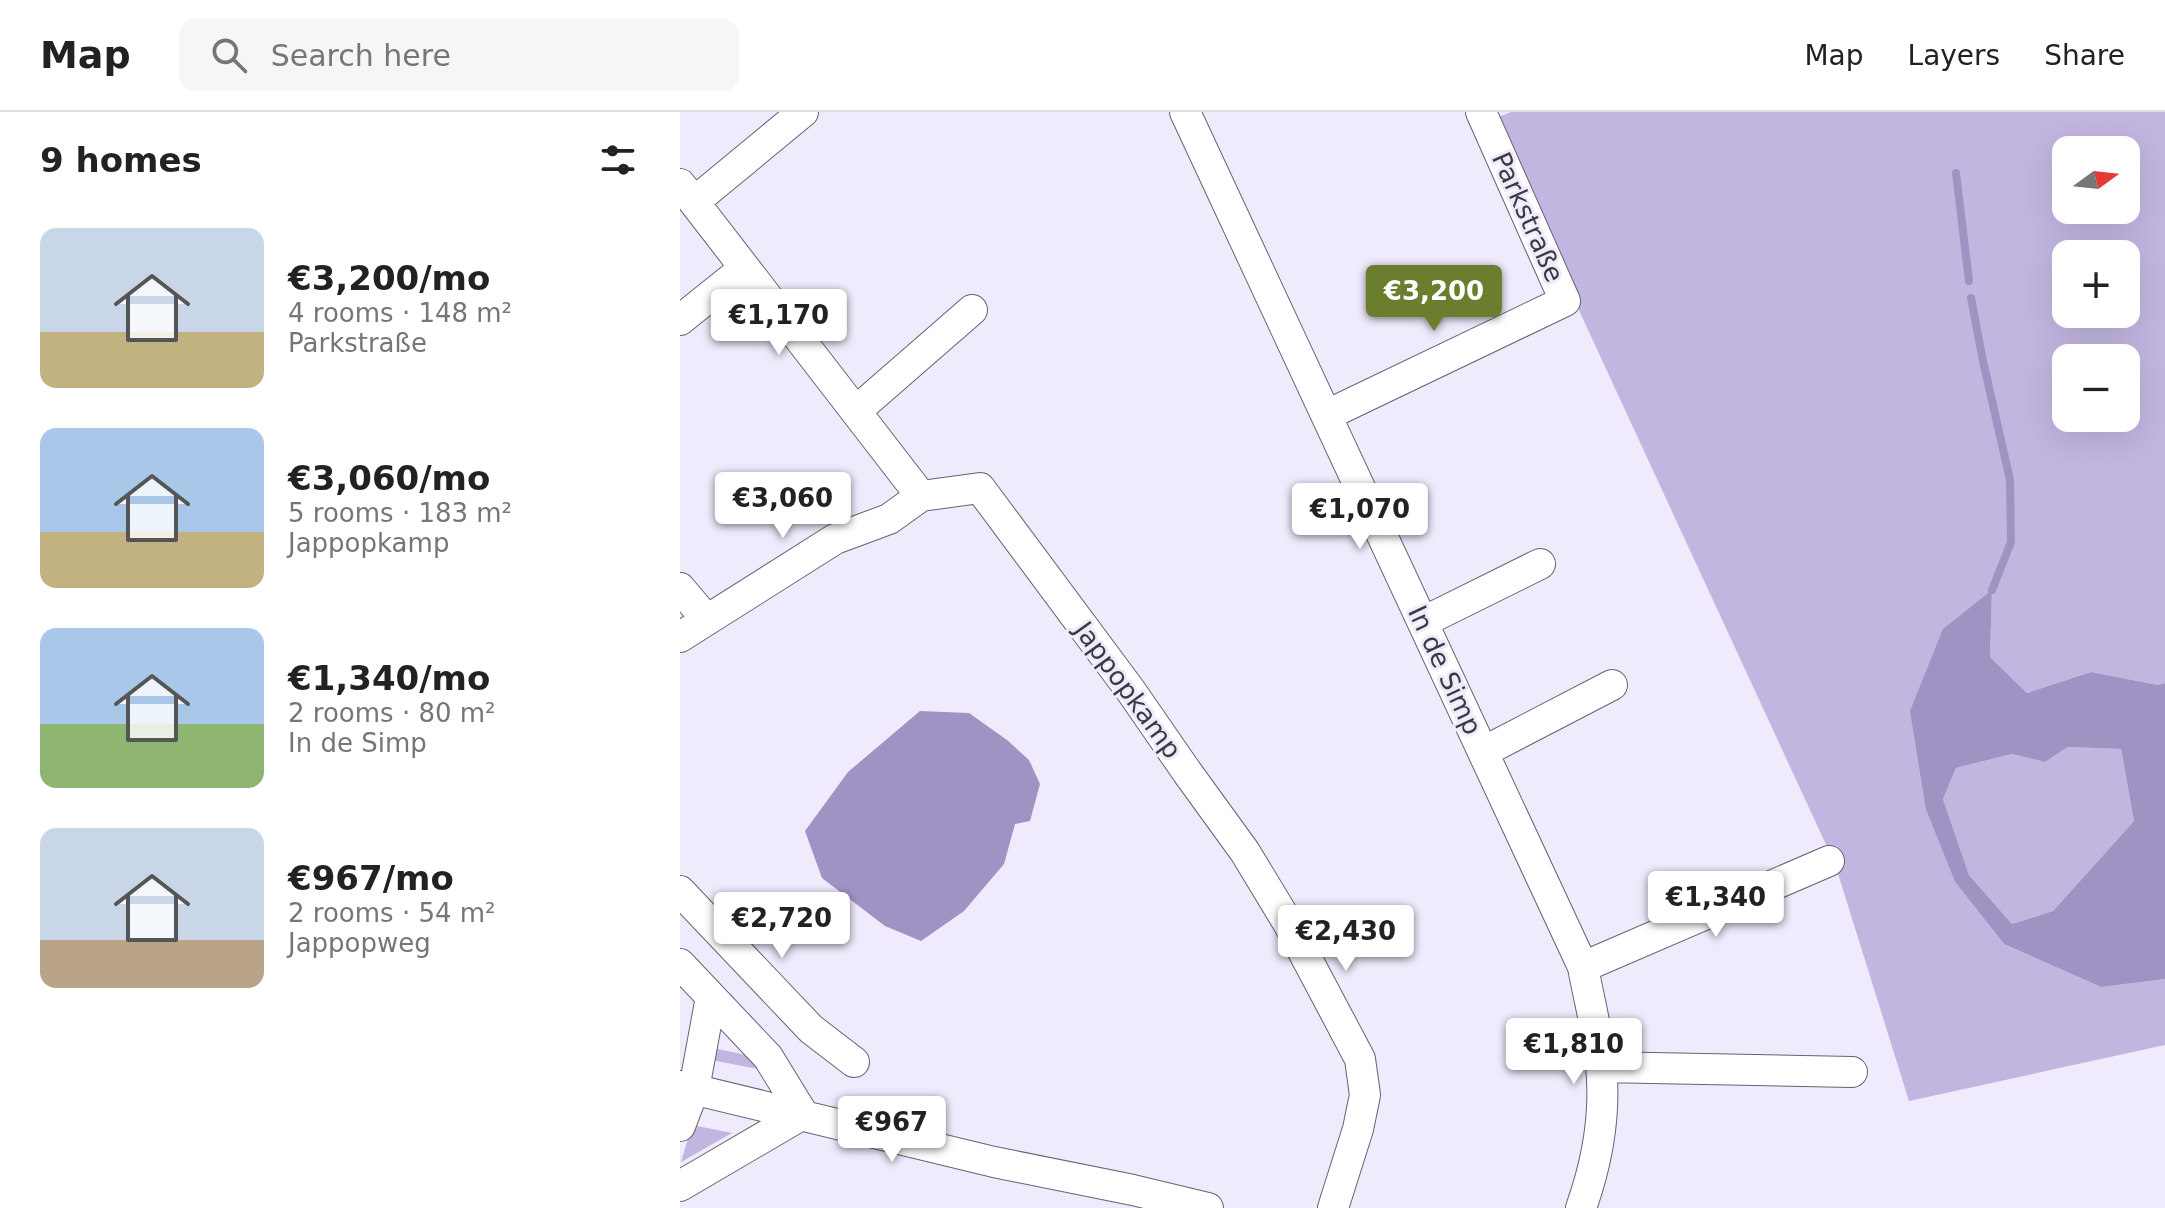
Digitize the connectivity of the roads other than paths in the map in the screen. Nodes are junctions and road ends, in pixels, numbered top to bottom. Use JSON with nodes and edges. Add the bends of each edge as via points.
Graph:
{"nodes":[{"id":1,"x":803,"y":112,"type":"edge"},
{"id":2,"x":1185,"y":112,"type":"edge"},
{"id":3,"x":1481,"y":112,"type":"edge"},
{"id":4,"x":687,"y":193,"type":"edge"},
{"id":5,"x":745,"y":268,"type":"junction"},
{"id":6,"x":972,"y":310,"type":"dead end"},
{"id":7,"x":680,"y":320,"type":"edge"},
{"id":8,"x":856,"y":411,"type":"junction"},
{"id":9,"x":1327,"y":415,"type":"junction"},
{"id":10,"x":921,"y":496,"type":"junction"},
{"id":11,"x":1540,"y":564,"type":"dead end"},
{"id":12,"x":680,"y":588,"type":"edge"},
{"id":13,"x":707,"y":620,"type":"junction"},
{"id":14,"x":1423,"y":622,"type":"junction"},
{"id":15,"x":680,"y":637,"type":"edge"},
{"id":16,"x":1612,"y":685,"type":"dead end"},
{"id":17,"x":1483,"y":752,"type":"junction"},
{"id":18,"x":1829,"y":861,"type":"dead end"},
{"id":19,"x":680,"y":891,"type":"edge"},
{"id":20,"x":680,"y":964,"type":"edge"},
{"id":21,"x":1583,"y":967,"type":"junction"},
{"id":22,"x":711,"y":997,"type":"junction"},
{"id":23,"x":854,"y":1062,"type":"dead end"},
{"id":24,"x":1601,"y":1067,"type":"junction"},
{"id":25,"x":1852,"y":1072,"type":"dead end"},
{"id":26,"x":687,"y":1087,"type":"edge"},
{"id":27,"x":803,"y":1114,"type":"junction"},
{"id":28,"x":680,"y":1126,"type":"edge"},
{"id":29,"x":680,"y":1186,"type":"edge"},
{"id":30,"x":1208,"y":1208,"type":"edge"},
{"id":31,"x":1333,"y":1208,"type":"edge"},
{"id":32,"x":1581,"y":1208,"type":"edge"}],
"edges":[{"from":1,"to":4,"type":"street"},
{"from":2,"to":9,"type":"street","name":"In de Simp"},
{"from":3,"to":9,"type":"street","name":"Parkstraße","via":[[1565,301]]},
{"from":4,"to":5,"type":"street"},
{"from":5,"to":7,"type":"street"},
{"from":5,"to":8,"type":"street"},
{"from":6,"to":8,"type":"street"},
{"from":8,"to":10,"type":"street"},
{"from":9,"to":14,"type":"street","name":"In de Simp"},
{"from":10,"to":13,"type":"street","name":"Jappopkamp","via":[[889,519],[835,539]]},
{"from":10,"to":31,"type":"street","name":"Jappopkamp","via":[[980,488],[1245,852],[1288,923],[1360,1059],[1365,1095]]},
{"from":11,"to":14,"type":"street"},
{"from":12,"to":13,"type":"street"},
{"from":13,"to":15,"type":"street","name":"Jappopkamp"},
{"from":14,"to":17,"type":"street","name":"In de Simp"},
{"from":16,"to":17,"type":"street"},
{"from":17,"to":21,"type":"street","name":"In de Simp"},
{"from":18,"to":21,"type":"street"},
{"from":19,"to":23,"type":"street","via":[[811,1029]]},
{"from":20,"to":22,"type":"street"},
{"from":21,"to":24,"type":"street","name":"In de Simp"},
{"from":22,"to":26,"type":"street"},
{"from":22,"to":27,"type":"street","via":[[768,1057]]},
{"from":24,"to":25,"type":"street"},
{"from":24,"to":32,"type":"street","name":"In de Simp","via":[[1601,1127]]},
{"from":26,"to":27,"type":"street"},
{"from":26,"to":28,"type":"street"},
{"from":27,"to":29,"type":"street"},
{"from":27,"to":30,"type":"street"}]}
